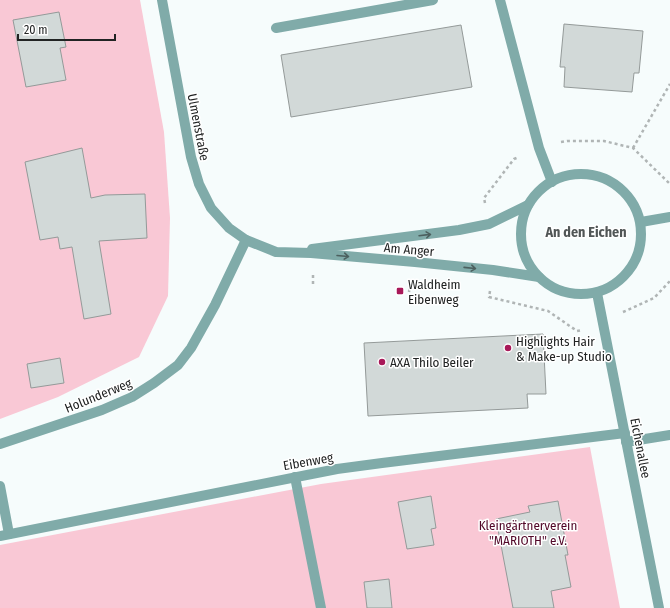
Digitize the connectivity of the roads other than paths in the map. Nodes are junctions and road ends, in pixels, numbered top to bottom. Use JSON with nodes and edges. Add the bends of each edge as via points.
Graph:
{"nodes":[{"id":1,"x":162,"y":0,"type":"edge"},
{"id":2,"x":433,"y":0,"type":"edge"},
{"id":3,"x":500,"y":0,"type":"edge"},
{"id":4,"x":276,"y":28,"type":"dead end"},
{"id":5,"x":552,"y":182,"type":"junction"},
{"id":6,"x":528,"y":205,"type":"junction"},
{"id":7,"x":670,"y":217,"type":"edge"},
{"id":8,"x":641,"y":222,"type":"junction"},
{"id":9,"x":246,"y":240,"type":"junction"},
{"id":10,"x":276,"y":252,"type":"junction"},
{"id":11,"x":539,"y":277,"type":"junction"},
{"id":12,"x":597,"y":293,"type":"junction"},
{"id":13,"x":670,"y":435,"type":"edge"},
{"id":14,"x":625,"y":437,"type":"junction"},
{"id":15,"x":0,"y":444,"type":"edge"},
{"id":16,"x":295,"y":477,"type":"junction"},
{"id":17,"x":0,"y":486,"type":"edge"},
{"id":18,"x":5,"y":535,"type":"edge"},
{"id":19,"x":321,"y":608,"type":"edge"},
{"id":20,"x":659,"y":608,"type":"edge"}],
"edges":[{"from":1,"to":9,"type":"street","name":"Ulmenstraße","via":[[191,157],[199,184],[210,208],[229,228]]},
{"from":2,"to":4,"type":"street"},
{"from":3,"to":5,"type":"street","via":[[539,148]]},
{"from":5,"to":6,"type":"street","name":"Am Anger"},
{"from":5,"to":8,"type":"street","name":"Am Anger","via":[[578,174],[599,176],[618,186],[632,201]]},
{"from":10,"to":6,"type":"street","name":"Am Anger","one_way":true,"via":[[458,230],[489,224]]},
{"from":6,"to":11,"type":"street","name":"Am Anger","via":[[522,224],[521,240],[525,257]]},
{"from":7,"to":8,"type":"street"},
{"from":8,"to":12,"type":"street","name":"Am Anger","via":[[642,236],[633,266],[619,282]]},
{"from":9,"to":10,"type":"street","name":"Am Anger"},
{"from":9,"to":15,"type":"street","name":"Holunderweg","via":[[215,305],[191,348],[178,365],[132,397],[102,410]]},
{"from":10,"to":11,"type":"street","name":"Am Anger","one_way":true,"via":[[493,270]]},
{"from":11,"to":12,"type":"street","name":"Am Anger","via":[[552,287],[573,294]]},
{"from":12,"to":14,"type":"street","name":"Eichenallee"},
{"from":13,"to":14,"type":"street","name":"Eibenweg"},
{"from":14,"to":16,"type":"street","name":"Eibenweg","via":[[382,462]]},
{"from":14,"to":20,"type":"street","name":"Eichenallee"},
{"from":16,"to":18,"type":"street","name":"Eibenweg"},
{"from":16,"to":19,"type":"street"},
{"from":17,"to":18,"type":"street"}]}
